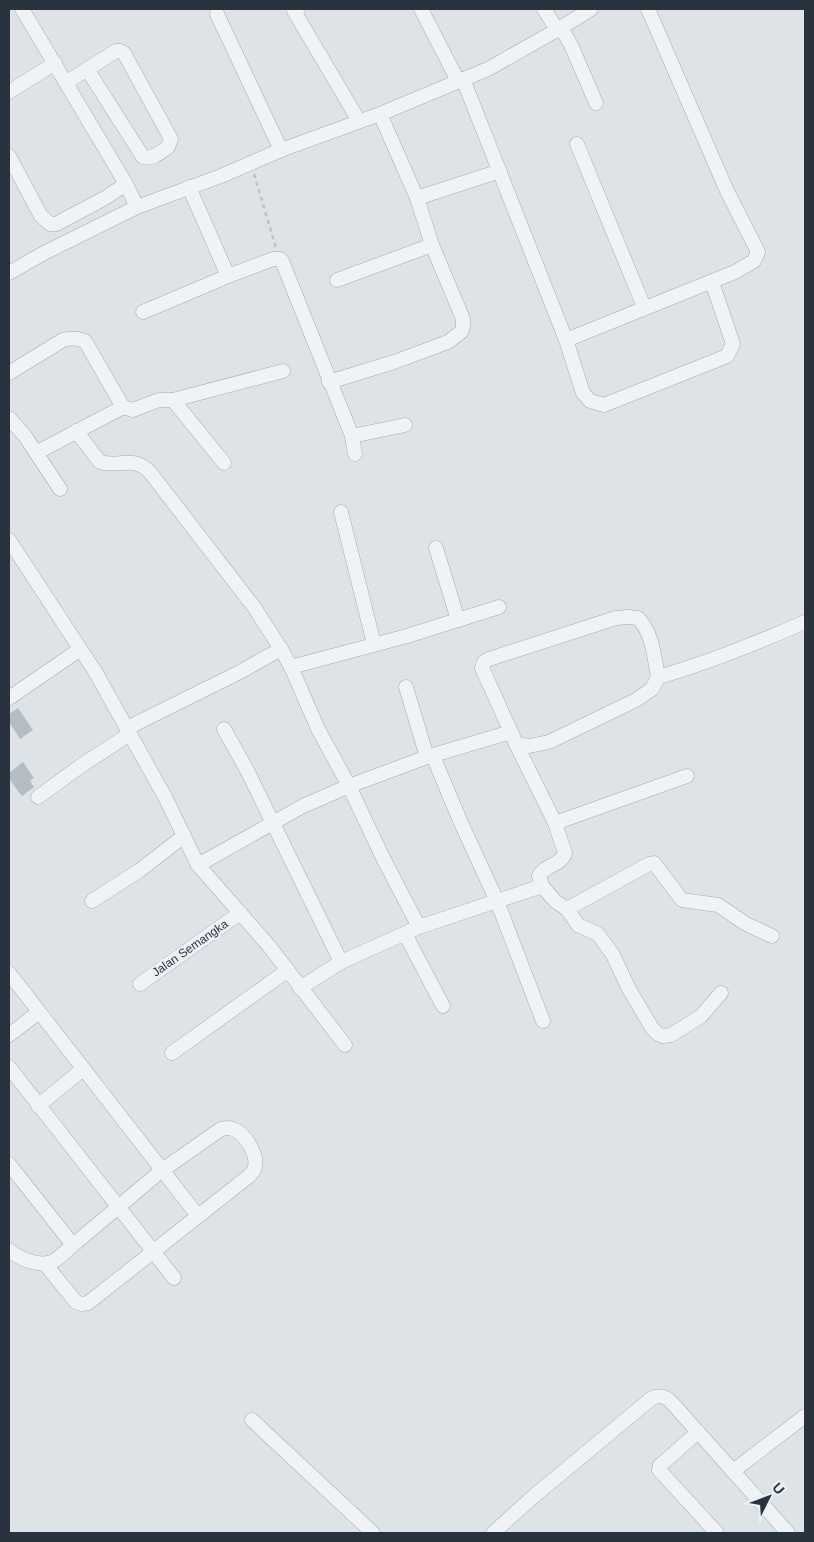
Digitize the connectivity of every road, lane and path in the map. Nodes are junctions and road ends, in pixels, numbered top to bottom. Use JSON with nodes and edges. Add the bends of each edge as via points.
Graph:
{"nodes":[{"id":1,"x":22,"y":9,"type":"edge"},
{"id":2,"x":295,"y":9,"type":"edge"},
{"id":3,"x":421,"y":9,"type":"edge"},
{"id":4,"x":544,"y":9,"type":"edge"},
{"id":5,"x":591,"y":9,"type":"edge"},
{"id":6,"x":648,"y":9,"type":"edge"},
{"id":7,"x":217,"y":14,"type":"dead end"},
{"id":8,"x":559,"y":29,"type":"junction"},
{"id":9,"x":55,"y":63,"type":"junction"},
{"id":10,"x":87,"y":69,"type":"junction"},
{"id":11,"x":461,"y":80,"type":"junction"},
{"id":12,"x":67,"y":82,"type":"junction"},
{"id":13,"x":9,"y":92,"type":"edge"},
{"id":14,"x":596,"y":103,"type":"dead end"},
{"id":15,"x":380,"y":114,"type":"junction"},
{"id":16,"x":359,"y":121,"type":"junction"},
{"id":17,"x":577,"y":144,"type":"dead end"},
{"id":18,"x":281,"y":150,"type":"junction"},
{"id":19,"x":9,"y":156,"type":"edge"},
{"id":20,"x":251,"y":163,"type":"junction"},
{"id":21,"x":500,"y":171,"type":"junction"},
{"id":22,"x":126,"y":184,"type":"junction"},
{"id":23,"x":189,"y":187,"type":"junction"},
{"id":24,"x":417,"y":198,"type":"junction"},
{"id":25,"x":137,"y":207,"type":"junction"},
{"id":26,"x":432,"y":245,"type":"junction"},
{"id":27,"x":280,"y":259,"type":"junction"},
{"id":28,"x":9,"y":273,"type":"edge"},
{"id":29,"x":228,"y":276,"type":"junction"},
{"id":30,"x":337,"y":280,"type":"dead end"},
{"id":31,"x":712,"y":282,"type":"junction"},
{"id":32,"x":644,"y":307,"type":"junction"},
{"id":33,"x":143,"y":312,"type":"dead end"},
{"id":34,"x":566,"y":340,"type":"junction"},
{"id":35,"x":283,"y":371,"type":"dead end"},
{"id":36,"x":9,"y":373,"type":"edge"},
{"id":37,"x":329,"y":382,"type":"junction"},
{"id":38,"x":173,"y":400,"type":"junction"},
{"id":39,"x":122,"y":407,"type":"junction"},
{"id":40,"x":9,"y":420,"type":"edge"},
{"id":41,"x":404,"y":425,"type":"dead end"},
{"id":42,"x":76,"y":431,"type":"junction"},
{"id":43,"x":352,"y":436,"type":"junction"},
{"id":44,"x":36,"y":453,"type":"junction"},
{"id":45,"x":355,"y":454,"type":"dead end"},
{"id":46,"x":224,"y":463,"type":"dead end"},
{"id":47,"x":60,"y":489,"type":"dead end"},
{"id":48,"x":342,"y":512,"type":"dead end"},
{"id":49,"x":9,"y":540,"type":"edge"},
{"id":50,"x":436,"y":548,"type":"dead end"},
{"id":51,"x":499,"y":607,"type":"dead end"},
{"id":52,"x":458,"y":620,"type":"junction"},
{"id":53,"x":805,"y":622,"type":"edge"},
{"id":54,"x":374,"y":644,"type":"junction"},
{"id":55,"x":281,"y":649,"type":"junction"},
{"id":56,"x":79,"y":650,"type":"junction"},
{"id":57,"x":291,"y":667,"type":"junction"},
{"id":58,"x":658,"y":677,"type":"junction"},
{"id":59,"x":406,"y":687,"type":"dead end"},
{"id":60,"x":9,"y":698,"type":"edge"},
{"id":61,"x":224,"y":729,"type":"dead end"},
{"id":62,"x":129,"y":731,"type":"junction"},
{"id":63,"x":514,"y":738,"type":"junction"},
{"id":64,"x":430,"y":757,"type":"junction"},
{"id":65,"x":687,"y":776,"type":"dead end"},
{"id":66,"x":349,"y":786,"type":"junction"},
{"id":67,"x":38,"y":797,"type":"dead end"},
{"id":68,"x":273,"y":823,"type":"junction"},
{"id":69,"x":555,"y":823,"type":"junction"},
{"id":70,"x":184,"y":836,"type":"junction"},
{"id":71,"x":198,"y":865,"type":"junction"},
{"id":72,"x":542,"y":886,"type":"junction"},
{"id":73,"x":92,"y":901,"type":"dead end"},
{"id":74,"x":497,"y":901,"type":"junction"},
{"id":75,"x":566,"y":909,"type":"junction"},
{"id":76,"x":240,"y":913,"type":"junction"},
{"id":77,"x":420,"y":927,"type":"junction"},
{"id":78,"x":405,"y":934,"type":"junction"},
{"id":79,"x":772,"y":936,"type":"dead end"},
{"id":80,"x":341,"y":962,"type":"junction"},
{"id":81,"x":288,"y":970,"type":"junction"},
{"id":82,"x":9,"y":973,"type":"edge"},
{"id":83,"x":140,"y":984,"type":"dead end"},
{"id":84,"x":300,"y":988,"type":"junction"},
{"id":85,"x":721,"y":993,"type":"dead end"},
{"id":86,"x":443,"y":1006,"type":"dead end"},
{"id":87,"x":39,"y":1012,"type":"junction"},
{"id":88,"x":543,"y":1021,"type":"dead end"},
{"id":89,"x":9,"y":1035,"type":"edge"},
{"id":90,"x":345,"y":1045,"type":"dead end"},
{"id":91,"x":172,"y":1053,"type":"dead end"},
{"id":92,"x":9,"y":1067,"type":"edge"},
{"id":93,"x":83,"y":1069,"type":"junction"},
{"id":94,"x":38,"y":1106,"type":"junction"},
{"id":95,"x":9,"y":1164,"type":"edge"},
{"id":96,"x":161,"y":1171,"type":"junction"},
{"id":97,"x":119,"y":1207,"type":"junction"},
{"id":98,"x":198,"y":1216,"type":"junction"},
{"id":99,"x":73,"y":1246,"type":"junction"},
{"id":100,"x":9,"y":1250,"type":"edge"},
{"id":101,"x":154,"y":1251,"type":"junction"},
{"id":102,"x":45,"y":1264,"type":"junction"},
{"id":103,"x":174,"y":1278,"type":"dead end"},
{"id":104,"x":805,"y":1416,"type":"edge"},
{"id":105,"x":252,"y":1420,"type":"dead end"},
{"id":106,"x":698,"y":1432,"type":"junction"},
{"id":107,"x":733,"y":1471,"type":"junction"},
{"id":108,"x":373,"y":1533,"type":"edge"},
{"id":109,"x":493,"y":1533,"type":"edge"},
{"id":110,"x":717,"y":1533,"type":"edge"},
{"id":111,"x":788,"y":1533,"type":"edge"}],
"edges":[{"from":1,"to":9,"type":"street"},
{"from":2,"to":16,"type":"street"},
{"from":3,"to":11,"type":"street"},
{"from":4,"to":8,"type":"street"},
{"from":5,"to":8,"type":"street"},
{"from":6,"to":31,"type":"street","via":[[727,191],[758,252],[754,261]]},
{"from":7,"to":18,"type":"street"},
{"from":8,"to":11,"type":"street","via":[[488,69]]},
{"from":8,"to":14,"type":"street","via":[[571,45]]},
{"from":9,"to":12,"type":"street"},
{"from":9,"to":13,"type":"street"},
{"from":10,"to":10,"type":"street","via":[[116,51],[124,54],[171,139],[168,147],[152,157],[143,157]]},
{"from":10,"to":12,"type":"street"},
{"from":11,"to":15,"type":"street"},
{"from":11,"to":21,"type":"street"},
{"from":12,"to":22,"type":"street"},
{"from":15,"to":16,"type":"street"},
{"from":15,"to":24,"type":"street"},
{"from":16,"to":18,"type":"street"},
{"from":17,"to":32,"type":"street"},
{"from":18,"to":20,"type":"street"},
{"from":19,"to":22,"type":"street","via":[[41,216],[50,224],[56,224]]},
{"from":20,"to":23,"type":"street"},
{"from":20,"to":27,"type":"path"},
{"from":21,"to":24,"type":"street"},
{"from":21,"to":34,"type":"street"},
{"from":22,"to":25,"type":"street"},
{"from":23,"to":25,"type":"street"},
{"from":23,"to":29,"type":"street"},
{"from":24,"to":26,"type":"street"},
{"from":25,"to":28,"type":"street"},
{"from":26,"to":30,"type":"street"},
{"from":26,"to":37,"type":"street","via":[[463,319],[461,332],[448,342]]},
{"from":27,"to":29,"type":"street"},
{"from":27,"to":37,"type":"street"},
{"from":29,"to":33,"type":"street"},
{"from":31,"to":32,"type":"street"},
{"from":31,"to":34,"type":"street","via":[[733,344],[727,356],[604,406],[590,401],[583,393]]},
{"from":32,"to":34,"type":"street"},
{"from":35,"to":38,"type":"street"},
{"from":36,"to":39,"type":"street","via":[[63,340],[78,338],[85,341]]},
{"from":37,"to":43,"type":"street"},
{"from":38,"to":39,"type":"street","via":[[159,400],[132,410]]},
{"from":38,"to":46,"type":"street"},
{"from":39,"to":42,"type":"street"},
{"from":40,"to":44,"type":"street"},
{"from":41,"to":43,"type":"street"},
{"from":42,"to":44,"type":"street"},
{"from":42,"to":55,"type":"street","via":[[100,462],[125,461],[149,471],[254,606]]},
{"from":43,"to":45,"type":"street"},
{"from":44,"to":47,"type":"street"},
{"from":48,"to":54,"type":"street"},
{"from":49,"to":56,"type":"street"},
{"from":50,"to":52,"type":"street"},
{"from":51,"to":52,"type":"street"},
{"from":52,"to":54,"type":"street"},
{"from":53,"to":58,"type":"street","via":[[687,669]]},
{"from":54,"to":57,"type":"street"},
{"from":55,"to":57,"type":"street"},
{"from":55,"to":62,"type":"street"},
{"from":56,"to":60,"type":"street"},
{"from":56,"to":62,"type":"street"},
{"from":57,"to":66,"type":"street","via":[[318,729]]},
{"from":58,"to":63,"type":"street","via":[[652,689],[636,700],[549,742],[529,746]]},
{"from":58,"to":63,"type":"street","via":[[652,643],[646,626],[638,618],[616,618],[488,659],[482,668]]},
{"from":59,"to":64,"type":"street"},
{"from":61,"to":68,"type":"street"},
{"from":62,"to":67,"type":"street"},
{"from":62,"to":70,"type":"street"},
{"from":63,"to":64,"type":"street"},
{"from":63,"to":69,"type":"street"},
{"from":64,"to":66,"type":"street"},
{"from":64,"to":74,"type":"street"},
{"from":65,"to":69,"type":"street"},
{"from":66,"to":68,"type":"street"},
{"from":66,"to":77,"type":"street"},
{"from":68,"to":71,"type":"street"},
{"from":68,"to":80,"type":"street"},
{"from":69,"to":72,"type":"street","via":[[564,853],[559,862],[540,872]]},
{"from":70,"to":71,"type":"street"},
{"from":70,"to":73,"type":"street"},
{"from":71,"to":76,"type":"street"},
{"from":72,"to":74,"type":"street"},
{"from":72,"to":75,"type":"street"},
{"from":74,"to":77,"type":"street"},
{"from":74,"to":88,"type":"street"},
{"from":75,"to":79,"type":"street","via":[[654,863],[682,900],[718,905],[746,924]]},
{"from":75,"to":85,"type":"street","via":[[578,925],[598,934],[604,942],[658,1034],[672,1035],[701,1016]]},
{"from":76,"to":81,"type":"street"},
{"from":76,"to":83,"type":"street","name":"Jalan Semangka"},
{"from":77,"to":78,"type":"street"},
{"from":78,"to":80,"type":"street"},
{"from":78,"to":86,"type":"street"},
{"from":80,"to":84,"type":"street"},
{"from":81,"to":84,"type":"street"},
{"from":81,"to":91,"type":"street"},
{"from":82,"to":87,"type":"street"},
{"from":84,"to":90,"type":"street"},
{"from":87,"to":89,"type":"street"},
{"from":87,"to":93,"type":"street"},
{"from":92,"to":94,"type":"street"},
{"from":93,"to":94,"type":"street"},
{"from":93,"to":96,"type":"street"},
{"from":94,"to":97,"type":"street"},
{"from":95,"to":99,"type":"street"},
{"from":96,"to":97,"type":"street"},
{"from":96,"to":98,"type":"street"},
{"from":96,"to":98,"type":"street","via":[[221,1129],[227,1127],[240,1132],[254,1156],[254,1170]]},
{"from":97,"to":99,"type":"street"},
{"from":97,"to":101,"type":"street"},
{"from":98,"to":101,"type":"street"},
{"from":99,"to":102,"type":"street"},
{"from":100,"to":102,"type":"street","via":[[31,1262]]},
{"from":101,"to":102,"type":"street","via":[[88,1303],[82,1304],[76,1302]]},
{"from":101,"to":103,"type":"street"},
{"from":104,"to":107,"type":"street"},
{"from":105,"to":108,"type":"street"},
{"from":106,"to":107,"type":"street"},
{"from":106,"to":109,"type":"street","via":[[668,1399],[663,1396],[652,1398]]},
{"from":106,"to":110,"type":"street","via":[[659,1470]]},
{"from":107,"to":111,"type":"street"}]}
